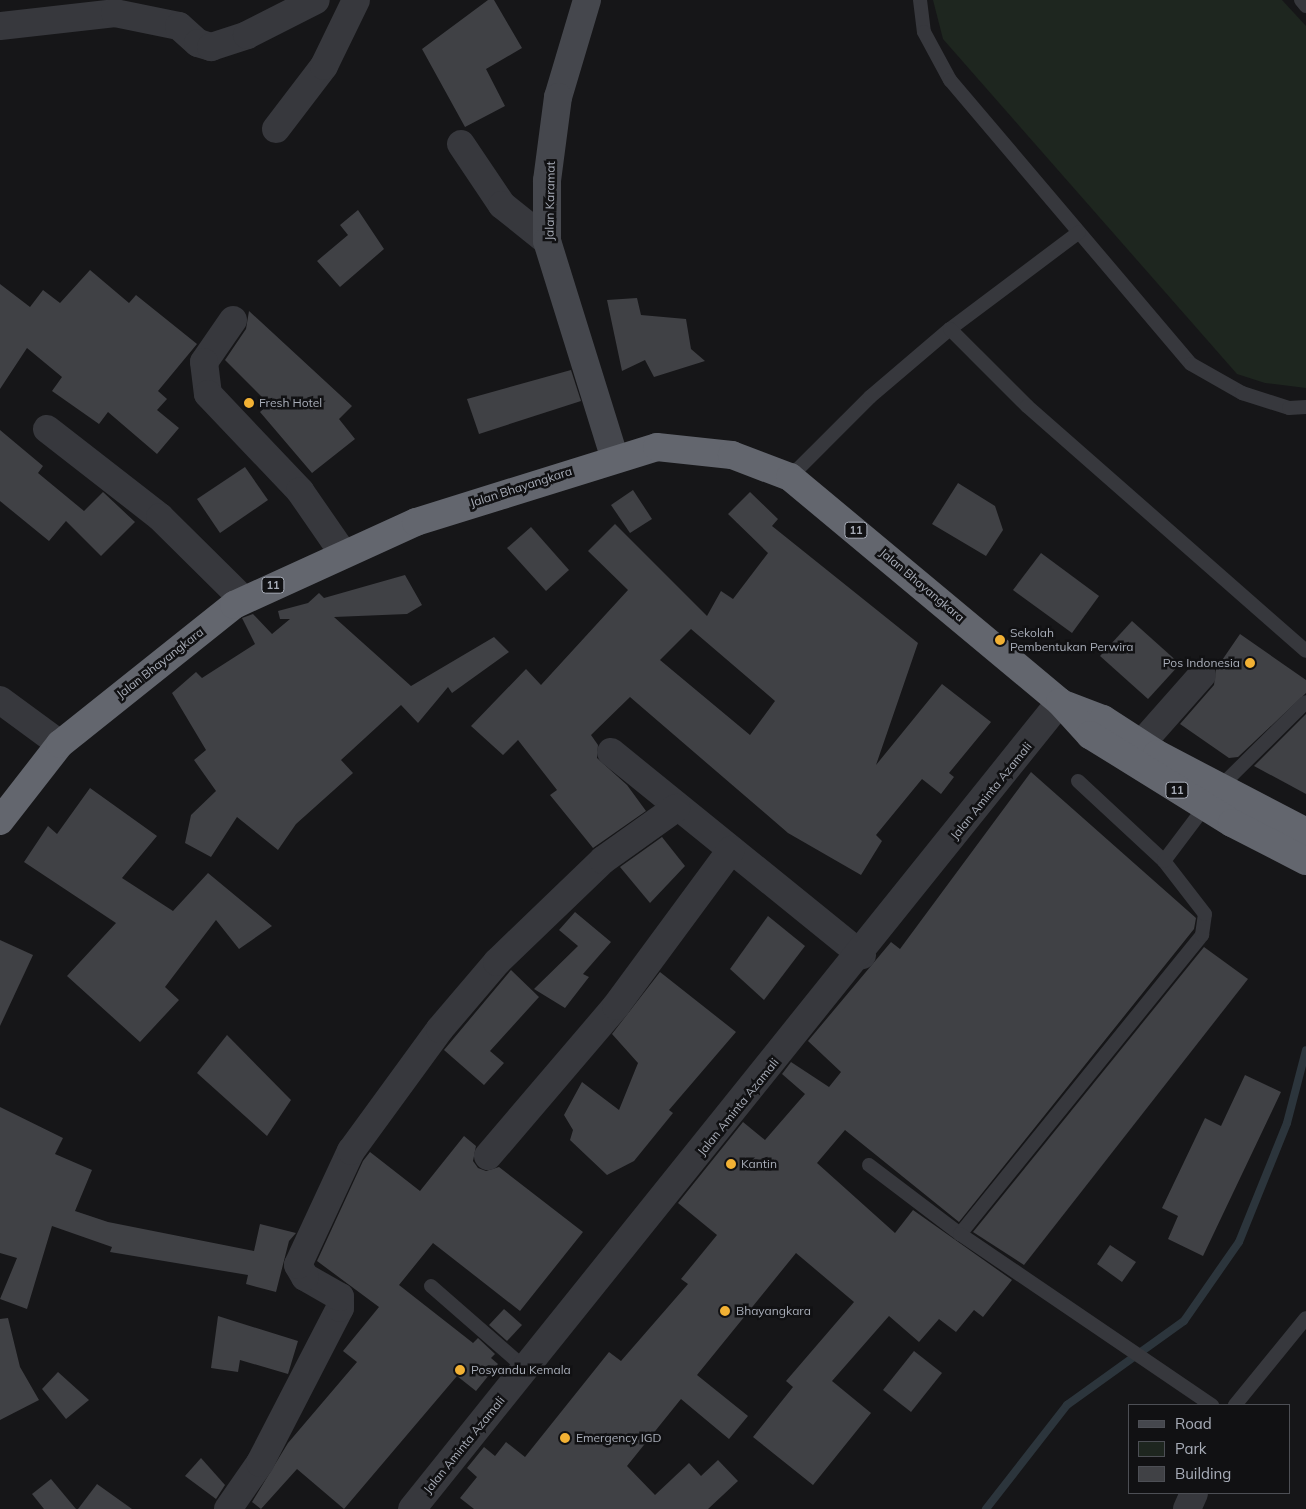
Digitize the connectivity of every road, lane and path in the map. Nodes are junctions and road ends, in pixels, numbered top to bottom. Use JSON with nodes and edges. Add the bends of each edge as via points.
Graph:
{"nodes":[{"id":1,"x":316,"y":0,"type":"edge"},
{"id":2,"x":356,"y":0,"type":"edge"},
{"id":3,"x":587,"y":0,"type":"edge"},
{"id":4,"x":920,"y":0,"type":"edge"},
{"id":5,"x":1301,"y":0,"type":"edge"},
{"id":6,"x":1306,"y":6,"type":"edge"},
{"id":7,"x":0,"y":26,"type":"edge"},
{"id":8,"x":276,"y":130,"type":"dead end"},
{"id":9,"x":461,"y":144,"type":"dead end"},
{"id":10,"x":1079,"y":232,"type":"junction"},
{"id":11,"x":547,"y":241,"type":"junction"},
{"id":12,"x":233,"y":320,"type":"dead end"},
{"id":13,"x":950,"y":330,"type":"junction"},
{"id":14,"x":1306,"y":407,"type":"edge"},
{"id":15,"x":47,"y":429,"type":"dead end"},
{"id":16,"x":614,"y":456,"type":"junction"},
{"id":17,"x":790,"y":476,"type":"junction"},
{"id":18,"x":343,"y":553,"type":"junction"},
{"id":19,"x":244,"y":600,"type":"junction"},
{"id":20,"x":1306,"y":651,"type":"edge"},
{"id":21,"x":1202,"y":675,"type":"dead end"},
{"id":22,"x":0,"y":700,"type":"edge"},
{"id":23,"x":1060,"y":702,"type":"junction"},
{"id":24,"x":1306,"y":702,"type":"edge"},
{"id":25,"x":60,"y":744,"type":"junction"},
{"id":26,"x":1141,"y":744,"type":"junction"},
{"id":27,"x":611,"y":752,"type":"dead end"},
{"id":28,"x":1078,"y":781,"type":"dead end"},
{"id":29,"x":1212,"y":797,"type":"junction"},
{"id":30,"x":676,"y":808,"type":"junction"},
{"id":31,"x":0,"y":821,"type":"edge"},
{"id":32,"x":1303,"y":846,"type":"edge"},
{"id":33,"x":732,"y":850,"type":"junction"},
{"id":34,"x":1164,"y":860,"type":"junction"},
{"id":35,"x":862,"y":954,"type":"junction"},
{"id":36,"x":488,"y":1156,"type":"dead end"},
{"id":37,"x":869,"y":1165,"type":"dead end"},
{"id":38,"x":960,"y":1234,"type":"junction"},
{"id":39,"x":431,"y":1286,"type":"dead end"},
{"id":40,"x":1306,"y":1318,"type":"edge"},
{"id":41,"x":526,"y":1368,"type":"junction"},
{"id":42,"x":1211,"y":1404,"type":"edge"},
{"id":43,"x":1236,"y":1404,"type":"edge"},
{"id":44,"x":1194,"y":1494,"type":"edge"},
{"id":45,"x":228,"y":1509,"type":"edge"},
{"id":46,"x":412,"y":1509,"type":"edge"},
{"id":47,"x":1187,"y":1509,"type":"edge"}],
"edges":[{"from":1,"to":7,"type":"street","via":[[247,35],[211,47],[198,43],[179,26],[115,12]]},
{"from":2,"to":8,"type":"street","via":[[324,66]]},
{"from":3,"to":11,"type":"street","name":"Jalan Karamat","via":[[558,97],[548,181]]},
{"from":4,"to":10,"type":"lane","via":[[924,32],[950,80]]},
{"from":5,"to":6,"type":"lane"},
{"from":9,"to":11,"type":"street","via":[[502,205]]},
{"from":10,"to":13,"type":"lane"},
{"from":10,"to":14,"type":"lane","via":[[1191,364],[1242,394],[1289,408]]},
{"from":11,"to":16,"type":"street","name":"Jalan Karamat"},
{"from":12,"to":18,"type":"street","via":[[204,362],[208,394],[300,491]]},
{"from":13,"to":17,"type":"lane","via":[[870,397]]},
{"from":13,"to":20,"type":"lane","via":[[1026,406]]},
{"from":15,"to":19,"type":"street","via":[[160,517]]},
{"from":16,"to":17,"type":"highway","name":"Jalan Bhayangkara","number":"11","via":[[657,447],[697,448],[732,454]]},
{"from":16,"to":18,"type":"highway","name":"Jalan Bhayangkara","number":"11","via":[[416,522]]},
{"from":17,"to":23,"type":"highway","name":"Jalan Bhayangkara","number":"11"},
{"from":18,"to":19,"type":"highway","name":"Jalan Bhayangkara","number":"11"},
{"from":19,"to":25,"type":"highway","name":"Jalan Bhayangkara","number":"11"},
{"from":21,"to":26,"type":"street"},
{"from":22,"to":25,"type":"street"},
{"from":23,"to":26,"type":"highway","name":"Jalan Bhayangkara","number":"11","via":[[1103,719]]},
{"from":23,"to":29,"type":"highway","name":"Jalan Bhayangkara","number":"11","via":[[1090,735]]},
{"from":23,"to":35,"type":"street","name":"Jalan Aminta Azamali"},
{"from":24,"to":29,"type":"lane"},
{"from":25,"to":31,"type":"highway","name":"Jalan Bhayangkara","number":"11"},
{"from":26,"to":29,"type":"highway","name":"Jalan Bhayangkara","number":"11"},
{"from":27,"to":30,"type":"street"},
{"from":28,"to":34,"type":"lane"},
{"from":29,"to":32,"type":"highway","name":"Jalan Bhayangkara","number":"11"},
{"from":29,"to":34,"type":"lane"},
{"from":30,"to":33,"type":"street"},
{"from":30,"to":45,"type":"street","via":[[603,860],[497,962],[440,1030],[351,1152],[298,1265],[305,1277],[340,1297],[340,1308],[260,1463]]},
{"from":33,"to":35,"type":"street"},
{"from":33,"to":36,"type":"street","via":[[616,1006]]},
{"from":34,"to":38,"type":"lane","via":[[1205,914],[1202,936]]},
{"from":35,"to":41,"type":"street","name":"Jalan Aminta Azamali"},
{"from":37,"to":38,"type":"lane"},
{"from":38,"to":42,"type":"lane"},
{"from":39,"to":41,"type":"lane"},
{"from":40,"to":43,"type":"lane"},
{"from":41,"to":46,"type":"street","name":"Jalan Aminta Azamali"},
{"from":44,"to":47,"type":"street"}]}
